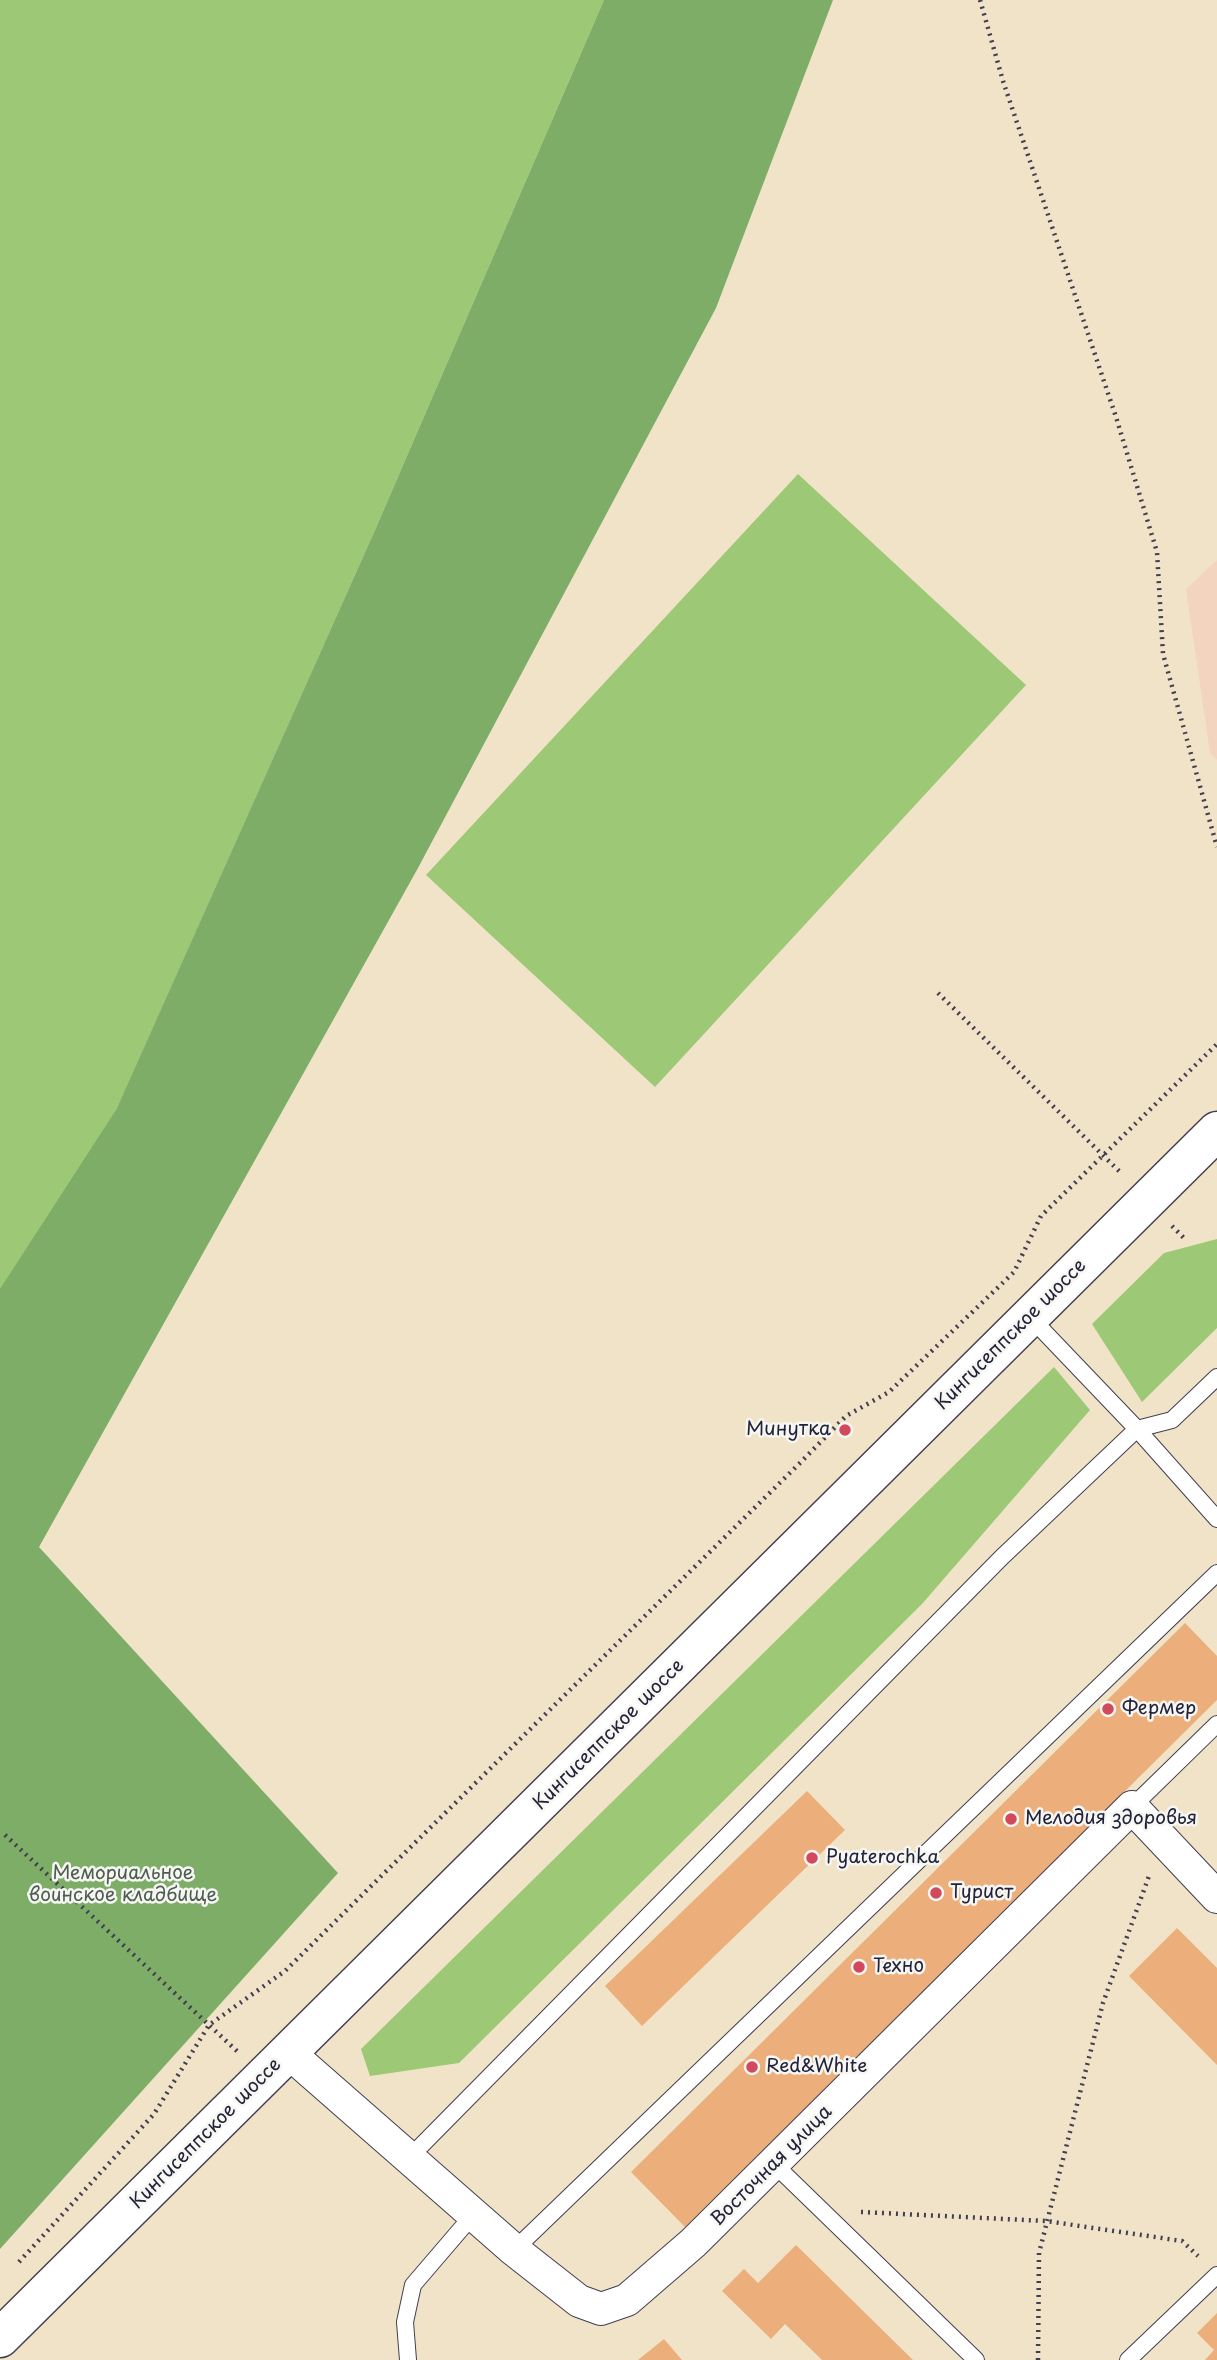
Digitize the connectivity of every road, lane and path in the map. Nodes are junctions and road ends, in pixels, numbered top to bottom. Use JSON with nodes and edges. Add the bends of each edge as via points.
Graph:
{"nodes":[{"id":1,"x":980,"y":0,"type":"edge"},
{"id":2,"x":1217,"y":847,"type":"edge"},
{"id":3,"x":938,"y":993,"type":"dead end"},
{"id":4,"x":1217,"y":1044,"type":"edge"},
{"id":5,"x":1217,"y":1131,"type":"edge"},
{"id":6,"x":1103,"y":1155,"type":"junction"},
{"id":7,"x":1146,"y":1200,"type":"junction"},
{"id":8,"x":1184,"y":1238,"type":"dead end"},
{"id":9,"x":1030,"y":1317,"type":"junction"},
{"id":10,"x":1217,"y":1377,"type":"edge"},
{"id":11,"x":1137,"y":1429,"type":"junction"},
{"id":12,"x":1217,"y":1519,"type":"edge"},
{"id":13,"x":1217,"y":1573,"type":"edge"},
{"id":14,"x":1217,"y":1724,"type":"edge"},
{"id":15,"x":1132,"y":1807,"type":"junction"},
{"id":16,"x":5,"y":1835,"type":"dead end"},
{"id":17,"x":1162,"y":1839,"type":"junction"},
{"id":18,"x":1217,"y":1897,"type":"edge"},
{"id":19,"x":209,"y":2025,"type":"junction"},
{"id":20,"x":276,"y":2064,"type":"junction"},
{"id":21,"x":408,"y":2159,"type":"junction"},
{"id":22,"x":774,"y":2164,"type":"junction"},
{"id":23,"x":821,"y":2210,"type":"junction"},
{"id":24,"x":473,"y":2215,"type":"junction"},
{"id":25,"x":1046,"y":2221,"type":"junction"},
{"id":26,"x":514,"y":2250,"type":"junction"},
{"id":27,"x":18,"y":2263,"type":"dead end"},
{"id":28,"x":1217,"y":2275,"type":"edge"},
{"id":29,"x":0,"y":2338,"type":"edge"},
{"id":30,"x":408,"y":2360,"type":"edge"},
{"id":31,"x":976,"y":2360,"type":"edge"},
{"id":32,"x":1038,"y":2360,"type":"edge"},
{"id":33,"x":1128,"y":2360,"type":"edge"}],
"edges":[{"from":1,"to":2,"type":"path","via":[[1157,552],[1163,653]]},
{"from":3,"to":6,"type":"path"},
{"from":4,"to":6,"type":"path"},
{"from":5,"to":7,"type":"highway","name":"Кингисеппское шоссе"},
{"from":6,"to":7,"type":"path"},
{"from":6,"to":19,"type":"path","via":[[1041,1216],[1014,1272],[889,1392],[829,1431],[285,1971]]},
{"from":7,"to":8,"type":"path"},
{"from":7,"to":9,"type":"highway","name":"Кингисеппское шоссе"},
{"from":9,"to":11,"type":"lane"},
{"from":9,"to":20,"type":"highway","name":"Кингисеппское шоссе"},
{"from":10,"to":11,"type":"lane","via":[[1172,1420]]},
{"from":11,"to":12,"type":"lane"},
{"from":11,"to":21,"type":"lane","via":[[1002,1557]]},
{"from":13,"to":26,"type":"lane"},
{"from":14,"to":15,"type":"lane"},
{"from":15,"to":17,"type":"street"},
{"from":15,"to":22,"type":"street","name":"Восточная улица"},
{"from":16,"to":19,"type":"path"},
{"from":17,"to":18,"type":"street"},
{"from":17,"to":25,"type":"path","via":[[1103,2003]]},
{"from":19,"to":20,"type":"path"},
{"from":19,"to":27,"type":"path","via":[[154,2114]]},
{"from":20,"to":21,"type":"street","name":"Восточная улица"},
{"from":20,"to":29,"type":"highway","name":"Кингисеппское шоссе"},
{"from":21,"to":24,"type":"street","name":"Восточная улица"},
{"from":22,"to":23,"type":"lane"},
{"from":22,"to":26,"type":"street","name":"Восточная улица","via":[[627,2300],[601,2309],[579,2301]]},
{"from":23,"to":25,"type":"path"},
{"from":23,"to":31,"type":"lane"},
{"from":24,"to":26,"type":"street","name":"Восточная улица"},
{"from":24,"to":30,"type":"lane","via":[[413,2285],[405,2322]]},
{"from":25,"to":28,"type":"path","via":[[1182,2241]]},
{"from":25,"to":32,"type":"path","via":[[1038,2253]]},
{"from":28,"to":33,"type":"lane"}]}
